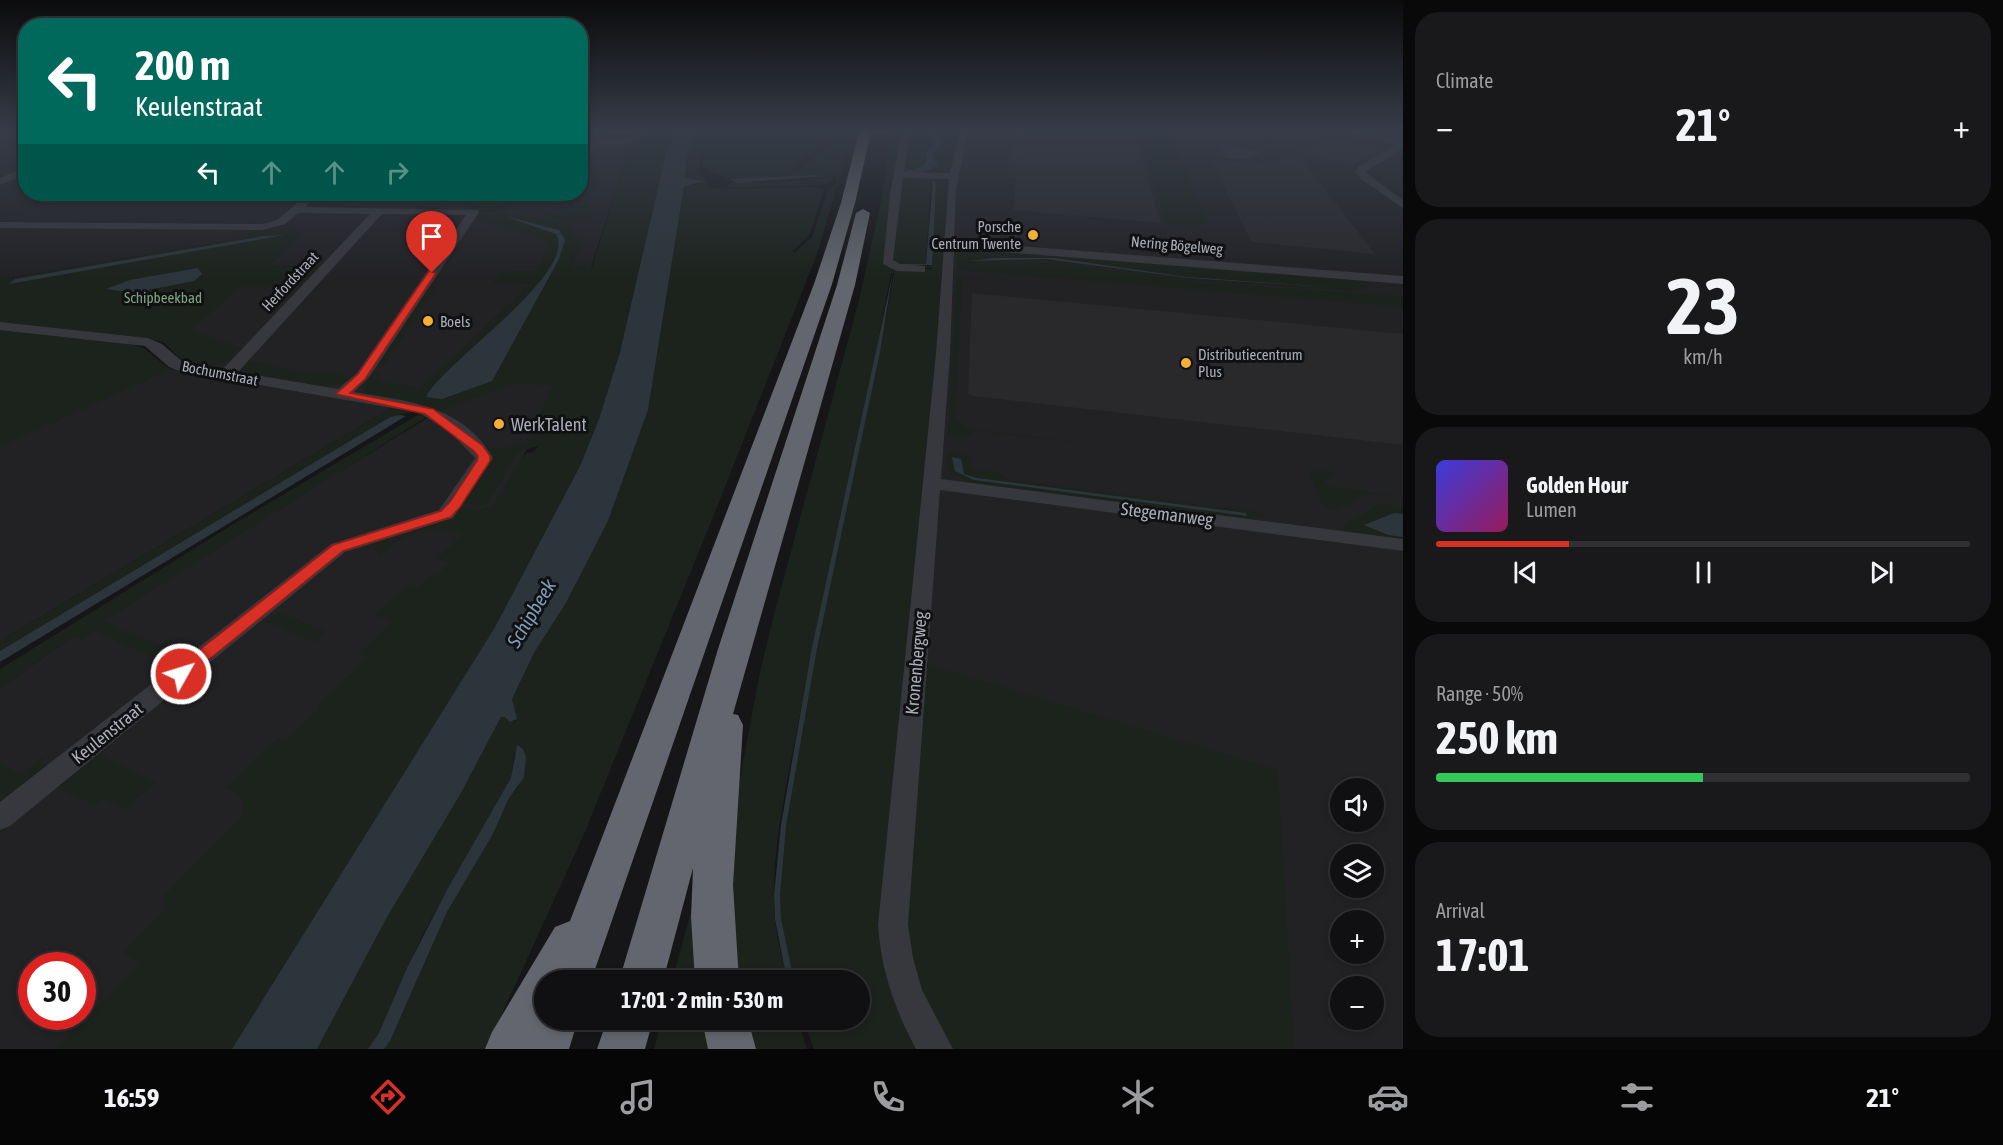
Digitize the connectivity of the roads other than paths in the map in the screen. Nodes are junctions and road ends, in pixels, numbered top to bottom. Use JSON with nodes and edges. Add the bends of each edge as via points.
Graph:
{"nodes":[{"id":1,"x":853,"y":181,"type":"edge"},
{"id":2,"x":897,"y":181,"type":"edge"},
{"id":3,"x":953,"y":181,"type":"edge"},
{"id":4,"x":1369,"y":181,"type":"edge"},
{"id":5,"x":0,"y":182,"type":"edge"},
{"id":6,"x":18,"y":182,"type":"edge"},
{"id":7,"x":870,"y":186,"type":"dead end"},
{"id":8,"x":307,"y":201,"type":"edge"},
{"id":9,"x":1403,"y":205,"type":"edge"},
{"id":10,"x":296,"y":210,"type":"junction"},
{"id":11,"x":379,"y":212,"type":"junction"},
{"id":12,"x":5,"y":230,"type":"edge"},
{"id":13,"x":949,"y":244,"type":"junction"},
{"id":14,"x":921,"y":269,"type":"dead end"},
{"id":15,"x":1403,"y":280,"type":"edge"},
{"id":16,"x":0,"y":326,"type":"edge"},
{"id":17,"x":226,"y":374,"type":"junction"},
{"id":18,"x":341,"y":394,"type":"junction"},
{"id":19,"x":932,"y":483,"type":"junction"},
{"id":20,"x":1403,"y":545,"type":"edge"},
{"id":21,"x":734,"y":649,"type":"junction"},
{"id":22,"x":0,"y":818,"type":"edge"},
{"id":23,"x":608,"y":873,"type":"junction"},
{"id":24,"x":554,"y":970,"type":"edge"},
{"id":25,"x":573,"y":970,"type":"edge"},
{"id":26,"x":644,"y":970,"type":"edge"},
{"id":27,"x":716,"y":970,"type":"edge"},
{"id":28,"x":534,"y":1004,"type":"edge"},
{"id":29,"x":552,"y":1030,"type":"edge"},
{"id":30,"x":627,"y":1030,"type":"edge"},
{"id":31,"x":727,"y":1030,"type":"edge"},
{"id":32,"x":509,"y":1049,"type":"edge"},
{"id":33,"x":545,"y":1049,"type":"edge"},
{"id":34,"x":621,"y":1049,"type":"edge"},
{"id":35,"x":732,"y":1049,"type":"edge"},
{"id":36,"x":936,"y":1049,"type":"edge"}],
"edges":[{"from":1,"to":23,"type":"highway","via":[[823,284]]},
{"from":2,"to":14,"type":"street","via":[[887,263]]},
{"from":3,"to":13,"type":"street","name":"Kronenbergweg"},
{"from":4,"to":9,"type":"street"},
{"from":5,"to":6,"type":"street"},
{"from":7,"to":21,"type":"highway","via":[[846,285]]},
{"from":8,"to":10,"type":"street"},
{"from":10,"to":11,"type":"street"},
{"from":10,"to":12,"type":"street","via":[[281,222],[263,227],[50,225]]},
{"from":11,"to":17,"type":"street","name":"Herfordstraat"},
{"from":11,"to":18,"type":"street","via":[[474,212],[362,376]]},
{"from":13,"to":15,"type":"street","name":"Nering Bögelweg"},
{"from":13,"to":19,"type":"street","name":"Kronenbergweg"},
{"from":16,"to":17,"type":"street","name":"Bochumstraat","via":[[148,342],[161,348],[170,362],[179,366]]},
{"from":17,"to":18,"type":"street","name":"Bochumstraat"},
{"from":18,"to":22,"type":"street","name":"Keulenstraat","via":[[429,411],[478,448],[483,461],[455,504],[433,520],[338,548]]},
{"from":19,"to":20,"type":"street","name":"Stegemanweg"},
{"from":19,"to":36,"type":"street","name":"Kronenbergweg","via":[[893,924],[906,993]]},
{"from":21,"to":26,"type":"highway"},
{"from":21,"to":27,"type":"highway","via":[[711,873]]},
{"from":23,"to":24,"type":"highway"},
{"from":23,"to":25,"type":"highway"},
{"from":28,"to":32,"type":"highway"},
{"from":29,"to":33,"type":"highway"},
{"from":30,"to":34,"type":"highway"},
{"from":31,"to":35,"type":"highway"}]}
